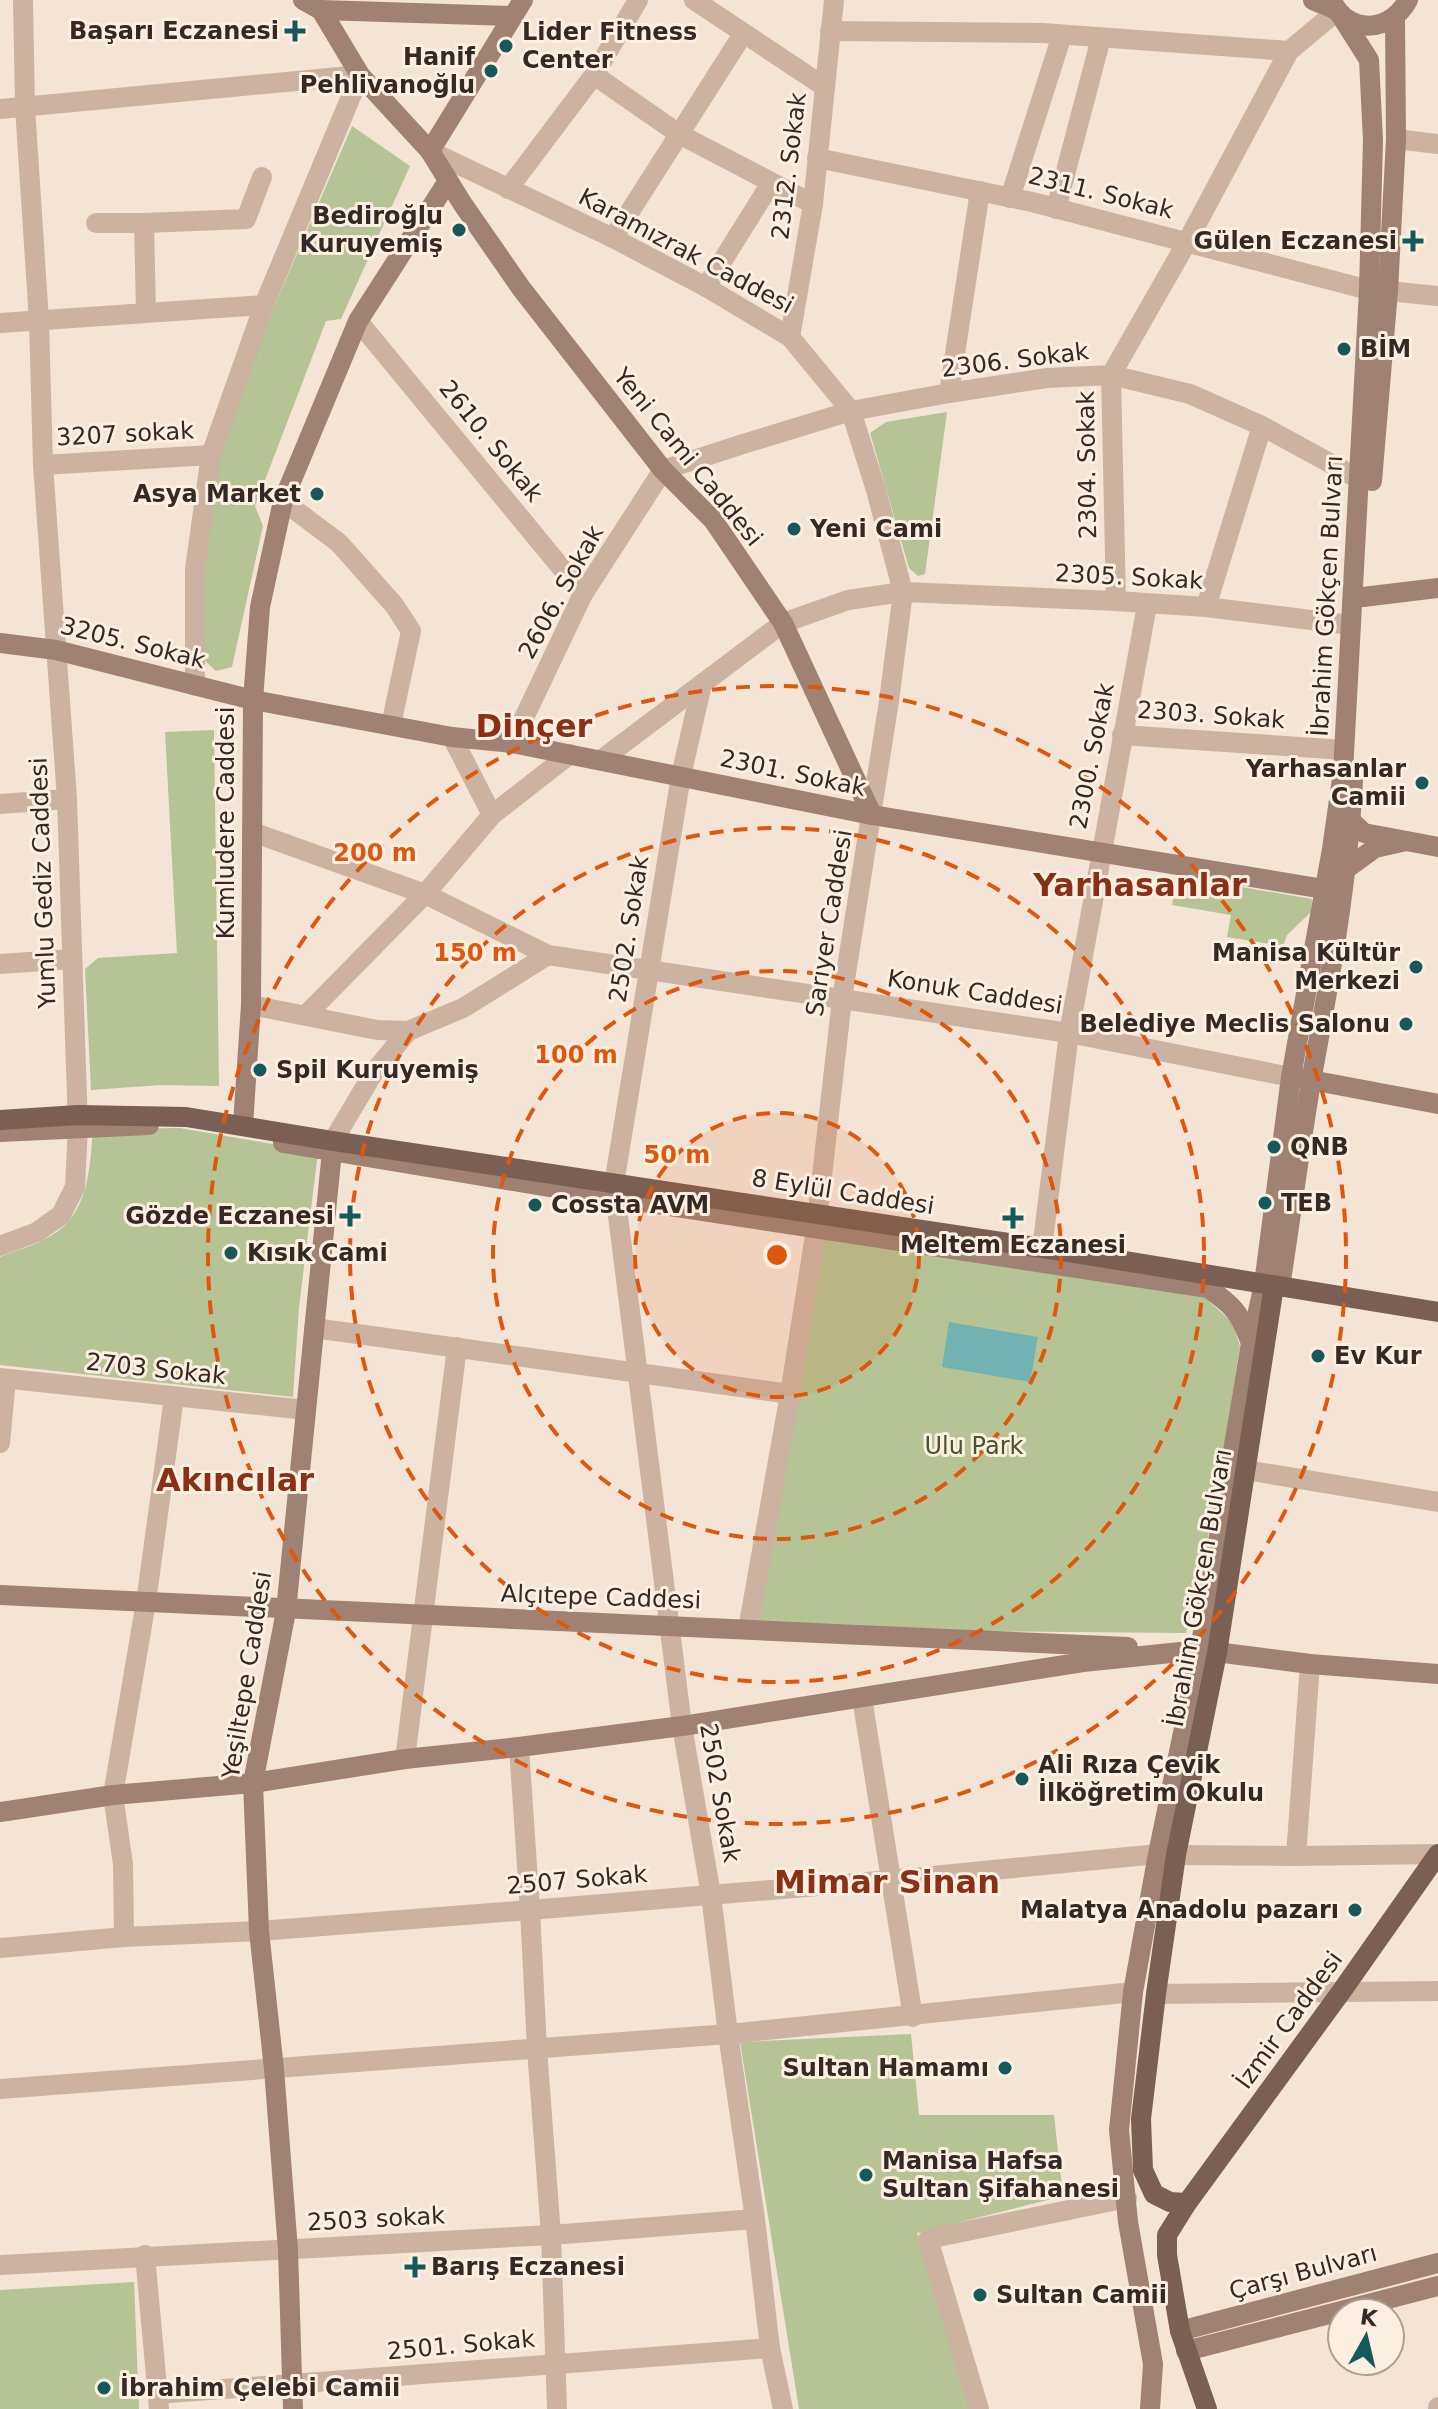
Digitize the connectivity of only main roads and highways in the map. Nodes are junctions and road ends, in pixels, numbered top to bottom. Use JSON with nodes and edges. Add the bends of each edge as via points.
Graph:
{"nodes":[{"id":1,"x":495,"y":0,"type":"edge"},
{"id":2,"x":1313,"y":0,"type":"edge"},
{"id":3,"x":316,"y":3,"type":"edge"},
{"id":4,"x":1334,"y":6,"type":"edge"},
{"id":5,"x":1405,"y":7,"type":"edge"},
{"id":6,"x":518,"y":8,"type":"edge"},
{"id":7,"x":430,"y":151,"type":"junction"},
{"id":8,"x":448,"y":181,"type":"junction"},
{"id":9,"x":1379,"y":290,"type":"junction"},
{"id":10,"x":1438,"y":588,"type":"edge"},
{"id":11,"x":1363,"y":597,"type":"junction"},
{"id":12,"x":0,"y":643,"type":"edge"},
{"id":13,"x":253,"y":700,"type":"junction"},
{"id":14,"x":872,"y":815,"type":"junction"},
{"id":15,"x":1351,"y":821,"type":"junction"},
{"id":16,"x":1406,"y":841,"type":"junction"},
{"id":17,"x":1438,"y":847,"type":"edge"},
{"id":18,"x":1346,"y":868,"type":"junction"},
{"id":19,"x":1324,"y":889,"type":"junction"},
{"id":20,"x":1302,"y":1079,"type":"junction"},
{"id":21,"x":1438,"y":1104,"type":"edge"},
{"id":22,"x":0,"y":1120,"type":"edge"},
{"id":23,"x":78,"y":1121,"type":"junction"},
{"id":24,"x":243,"y":1125,"type":"junction"},
{"id":25,"x":0,"y":1132,"type":"edge"},
{"id":26,"x":332,"y":1146,"type":"junction"},
{"id":27,"x":817,"y":1222,"type":"junction"},
{"id":28,"x":1273,"y":1286,"type":"junction"},
{"id":29,"x":1438,"y":1312,"type":"edge"},
{"id":30,"x":1251,"y":1343,"type":"junction"},
{"id":31,"x":0,"y":1595,"type":"edge"},
{"id":32,"x":286,"y":1611,"type":"junction"},
{"id":33,"x":1208,"y":1652,"type":"junction"},
{"id":34,"x":1438,"y":1674,"type":"edge"},
{"id":35,"x":253,"y":1783,"type":"junction"},
{"id":36,"x":0,"y":1812,"type":"edge"},
{"id":37,"x":1438,"y":1854,"type":"edge"},
{"id":38,"x":1167,"y":1855,"type":"junction"},
{"id":39,"x":1133,"y":1992,"type":"junction"},
{"id":40,"x":1156,"y":1994,"type":"junction"},
{"id":41,"x":1183,"y":2209,"type":"junction"},
{"id":42,"x":1438,"y":2263,"type":"edge"},
{"id":43,"x":1438,"y":2286,"type":"edge"},
{"id":44,"x":1183,"y":2341,"type":"junction"},
{"id":45,"x":293,"y":2409,"type":"edge"},
{"id":46,"x":1150,"y":2409,"type":"edge"},
{"id":47,"x":1207,"y":2409,"type":"edge"}],
"edges":[{"from":1,"to":6,"type":"main road"},
{"from":2,"to":4,"type":"main road"},
{"from":3,"to":6,"type":"main road"},
{"from":3,"to":7,"type":"main road","name":"Yeni Cami Caddesi","via":[[360,75]]},
{"from":4,"to":5,"type":"main road","via":[[1347,19],[1371,26]]},
{"from":4,"to":9,"type":"main road","name":"İbrahim Gökçen Bulvarı","via":[[1369,60]]},
{"from":5,"to":9,"type":"main road","name":"İbrahim Gökçen Bulvarı"},
{"from":6,"to":7,"type":"main road"},
{"from":7,"to":8,"type":"main road","name":"Yeni Cami Caddesi"},
{"from":8,"to":13,"type":"main road","name":"Kumludere Caddesi","via":[[358,321],[283,501],[260,607]]},
{"from":8,"to":14,"type":"main road","name":"Yeni Cami Caddesi","via":[[521,288],[663,470],[713,520],[783,623]]},
{"from":9,"to":11,"type":"main road","name":"İbrahim Gökçen Bulvarı"},
{"from":9,"to":19,"type":"main road","name":"İbrahim Gökçen Bulvarı","via":[[1359,479],[1344,750]]},
{"from":10,"to":11,"type":"main road"},
{"from":11,"to":15,"type":"main road","name":"İbrahim Gökçen Bulvarı"},
{"from":12,"to":13,"type":"main road","name":"3205. Sokak","via":[[56,650]]},
{"from":13,"to":14,"type":"main road","name":"2301. Sokak","via":[[512,743]]},
{"from":13,"to":24,"type":"main road","name":"Kumludere Caddesi","via":[[251,1005]]},
{"from":14,"to":19,"type":"main road","name":"2301. Sokak"},
{"from":15,"to":16,"type":"main road","via":[[1364,833]]},
{"from":15,"to":18,"type":"main road","name":"İbrahim Gökçen Bulvarı"},
{"from":16,"to":17,"type":"main road"},
{"from":16,"to":18,"type":"main road","via":[[1375,848]]},
{"from":18,"to":19,"type":"main road"},
{"from":18,"to":20,"type":"main road","name":"İbrahim Gökçen Bulvarı"},
{"from":19,"to":20,"type":"main road","name":"İbrahim Gökçen Bulvarı"},
{"from":20,"to":21,"type":"main road","name":"Konuk Caddesi"},
{"from":20,"to":28,"type":"main road","name":"İbrahim Gökçen Bulvarı"},
{"from":22,"to":23,"type":"main road","name":"8 Eylül Caddesi"},
{"from":23,"to":24,"type":"main road","name":"8 Eylül Caddesi","via":[[177,1116]]},
{"from":23,"to":25,"type":"main road"},
{"from":23,"to":26,"type":"main road","via":[[180,1125]]},
{"from":24,"to":26,"type":"main road","name":"8 Eylül Caddesi"},
{"from":26,"to":27,"type":"main road","name":"8 Eylül Caddesi"},
{"from":26,"to":32,"type":"main road","name":"Yeşiltepe Caddesi"},
{"from":27,"to":28,"type":"main road","name":"8 Eylül Caddesi","via":[[1042,1249]]},
{"from":27,"to":30,"type":"main road","via":[[1208,1288],[1231,1303]]},
{"from":28,"to":29,"type":"main road","name":"8 Eylül Caddesi"},
{"from":28,"to":30,"type":"main road"},
{"from":28,"to":33,"type":"main road","name":"İbrahim Gökçen Bulvarı","via":[[1246,1470]]},
{"from":30,"to":33,"type":"main road"},
{"from":31,"to":32,"type":"main road","name":"Alçıtepe Caddesi"},
{"from":32,"to":33,"type":"main road","name":"Alçıtepe Caddesi"},
{"from":32,"to":35,"type":"main road","name":"Yeşiltepe Caddesi"},
{"from":33,"to":34,"type":"main road"},
{"from":33,"to":35,"type":"main road","via":[[1083,1662],[682,1726]]},
{"from":33,"to":38,"type":"main road","name":"İbrahim Gökçen Bulvarı"},
{"from":35,"to":36,"type":"main road","via":[[113,1795]]},
{"from":35,"to":45,"type":"main road","name":"Yeşiltepe Caddesi","via":[[259,1931],[288,2250]]},
{"from":37,"to":41,"type":"main road","name":"İzmir Caddesi"},
{"from":38,"to":39,"type":"main road","name":"İbrahim Gökçen Bulvarı"},
{"from":38,"to":40,"type":"main road","name":"İbrahim Gökçen Bulvarı"},
{"from":39,"to":40,"type":"main road"},
{"from":39,"to":46,"type":"main road","name":"İbrahim Gökçen Bulvarı","via":[[1119,2130],[1128,2222],[1153,2364]]},
{"from":40,"to":41,"type":"main road","name":"İbrahim Gökçen Bulvarı","via":[[1141,2119],[1143,2170],[1154,2194]]},
{"from":41,"to":44,"type":"main road","via":[[1167,2235],[1167,2255]]},
{"from":42,"to":44,"type":"main road","name":"Çarşı Bulvarı"},
{"from":43,"to":44,"type":"main road","name":"Çarşı Bulvarı"},
{"from":44,"to":47,"type":"main road"}]}
